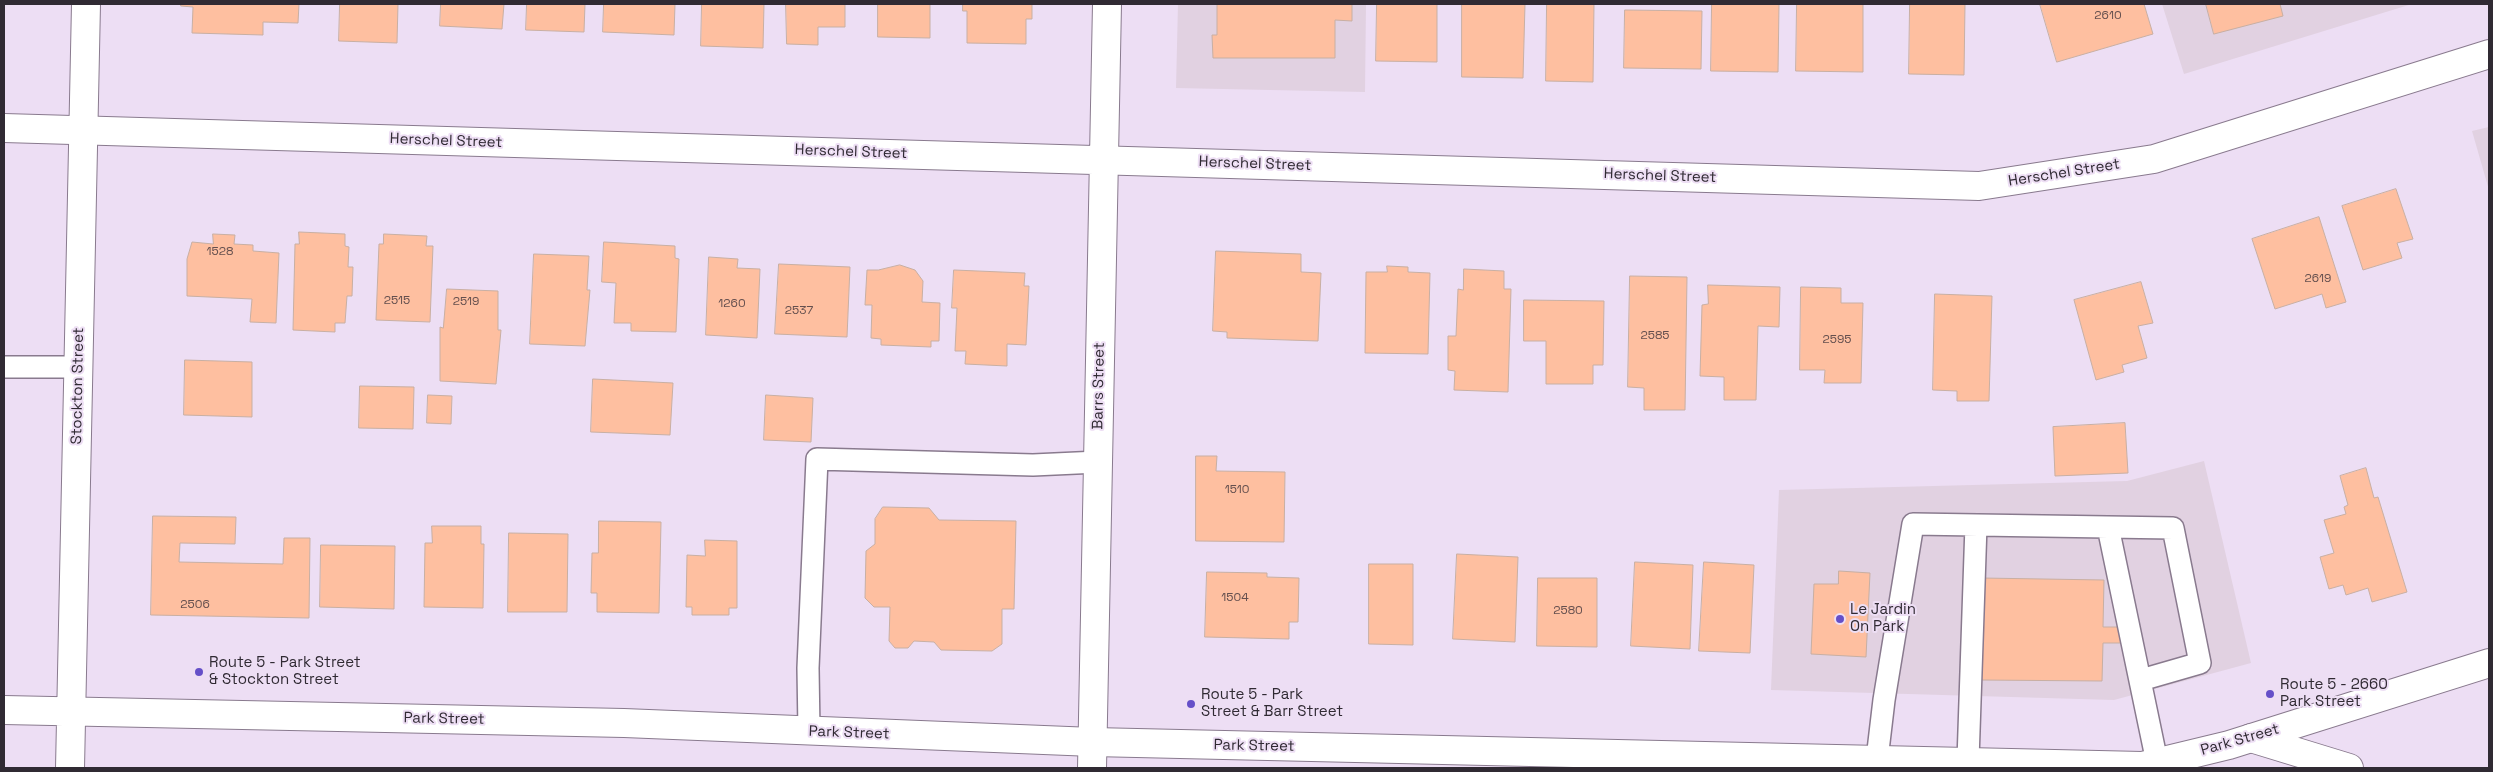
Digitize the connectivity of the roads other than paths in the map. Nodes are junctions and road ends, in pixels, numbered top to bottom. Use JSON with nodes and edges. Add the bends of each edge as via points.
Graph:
{"nodes":[{"id":1,"x":86,"y":4,"type":"edge"},
{"id":2,"x":1107,"y":4,"type":"edge"},
{"id":3,"x":2489,"y":54,"type":"edge"},
{"id":4,"x":4,"y":128,"type":"edge"},
{"id":5,"x":83,"y":130,"type":"junction"},
{"id":6,"x":1103,"y":160,"type":"junction"},
{"id":7,"x":4,"y":367,"type":"edge"},
{"id":8,"x":78,"y":367,"type":"junction"},
{"id":9,"x":1098,"y":462,"type":"junction"},
{"id":10,"x":1976,"y":525,"type":"junction"},
{"id":11,"x":2108,"y":526,"type":"junction"},
{"id":12,"x":2489,"y":663,"type":"edge"},
{"id":13,"x":2141,"y":680,"type":"junction"},
{"id":14,"x":4,"y":710,"type":"edge"},
{"id":15,"x":71,"y":711,"type":"junction"},
{"id":16,"x":809,"y":731,"type":"junction"},
{"id":17,"x":2251,"y":738,"type":"junction"},
{"id":18,"x":1093,"y":755,"type":"edge"},
{"id":19,"x":1877,"y":759,"type":"junction"},
{"id":20,"x":1968,"y":760,"type":"junction"},
{"id":21,"x":2157,"y":762,"type":"junction"},
{"id":22,"x":70,"y":768,"type":"edge"},
{"id":23,"x":2349,"y":768,"type":"edge"}],
"edges":[{"from":1,"to":5,"type":"street","name":"Stockton Street"},
{"from":2,"to":6,"type":"street","name":"Barrs Street"},
{"from":3,"to":6,"type":"street","name":"Herschel Street","via":[[2154,159],[1979,186]]},
{"from":4,"to":5,"type":"street","name":"Herschel Street"},
{"from":5,"to":6,"type":"street","name":"Herschel Street"},
{"from":5,"to":8,"type":"street","name":"Stockton Street"},
{"from":6,"to":9,"type":"street","name":"Barrs Street"},
{"from":7,"to":8,"type":"lane"},
{"from":8,"to":15,"type":"street","name":"Stockton Street"},
{"from":9,"to":16,"type":"lane","via":[[1033,465],[817,459],[808,668]]},
{"from":9,"to":18,"type":"street","name":"Barrs Street"},
{"from":10,"to":11,"type":"lane"},
{"from":10,"to":19,"type":"lane","via":[[1913,524]]},
{"from":10,"to":20,"type":"lane"},
{"from":11,"to":13,"type":"lane"},
{"from":11,"to":13,"type":"lane","via":[[2173,528],[2200,663]]},
{"from":12,"to":17,"type":"street","name":"Park Street"},
{"from":13,"to":21,"type":"lane"},
{"from":14,"to":15,"type":"street","name":"Park Street"},
{"from":15,"to":16,"type":"street","name":"Park Street","via":[[468,719]]},
{"from":15,"to":22,"type":"street","name":"Stockton Street"},
{"from":16,"to":18,"type":"street","name":"Park Street"},
{"from":17,"to":21,"type":"street","name":"Park Street"},
{"from":17,"to":23,"type":"street"},
{"from":18,"to":19,"type":"street","name":"Park Street"},
{"from":19,"to":20,"type":"street","name":"Park Street"},
{"from":20,"to":21,"type":"street","name":"Park Street","via":[[2142,766]]}]}
